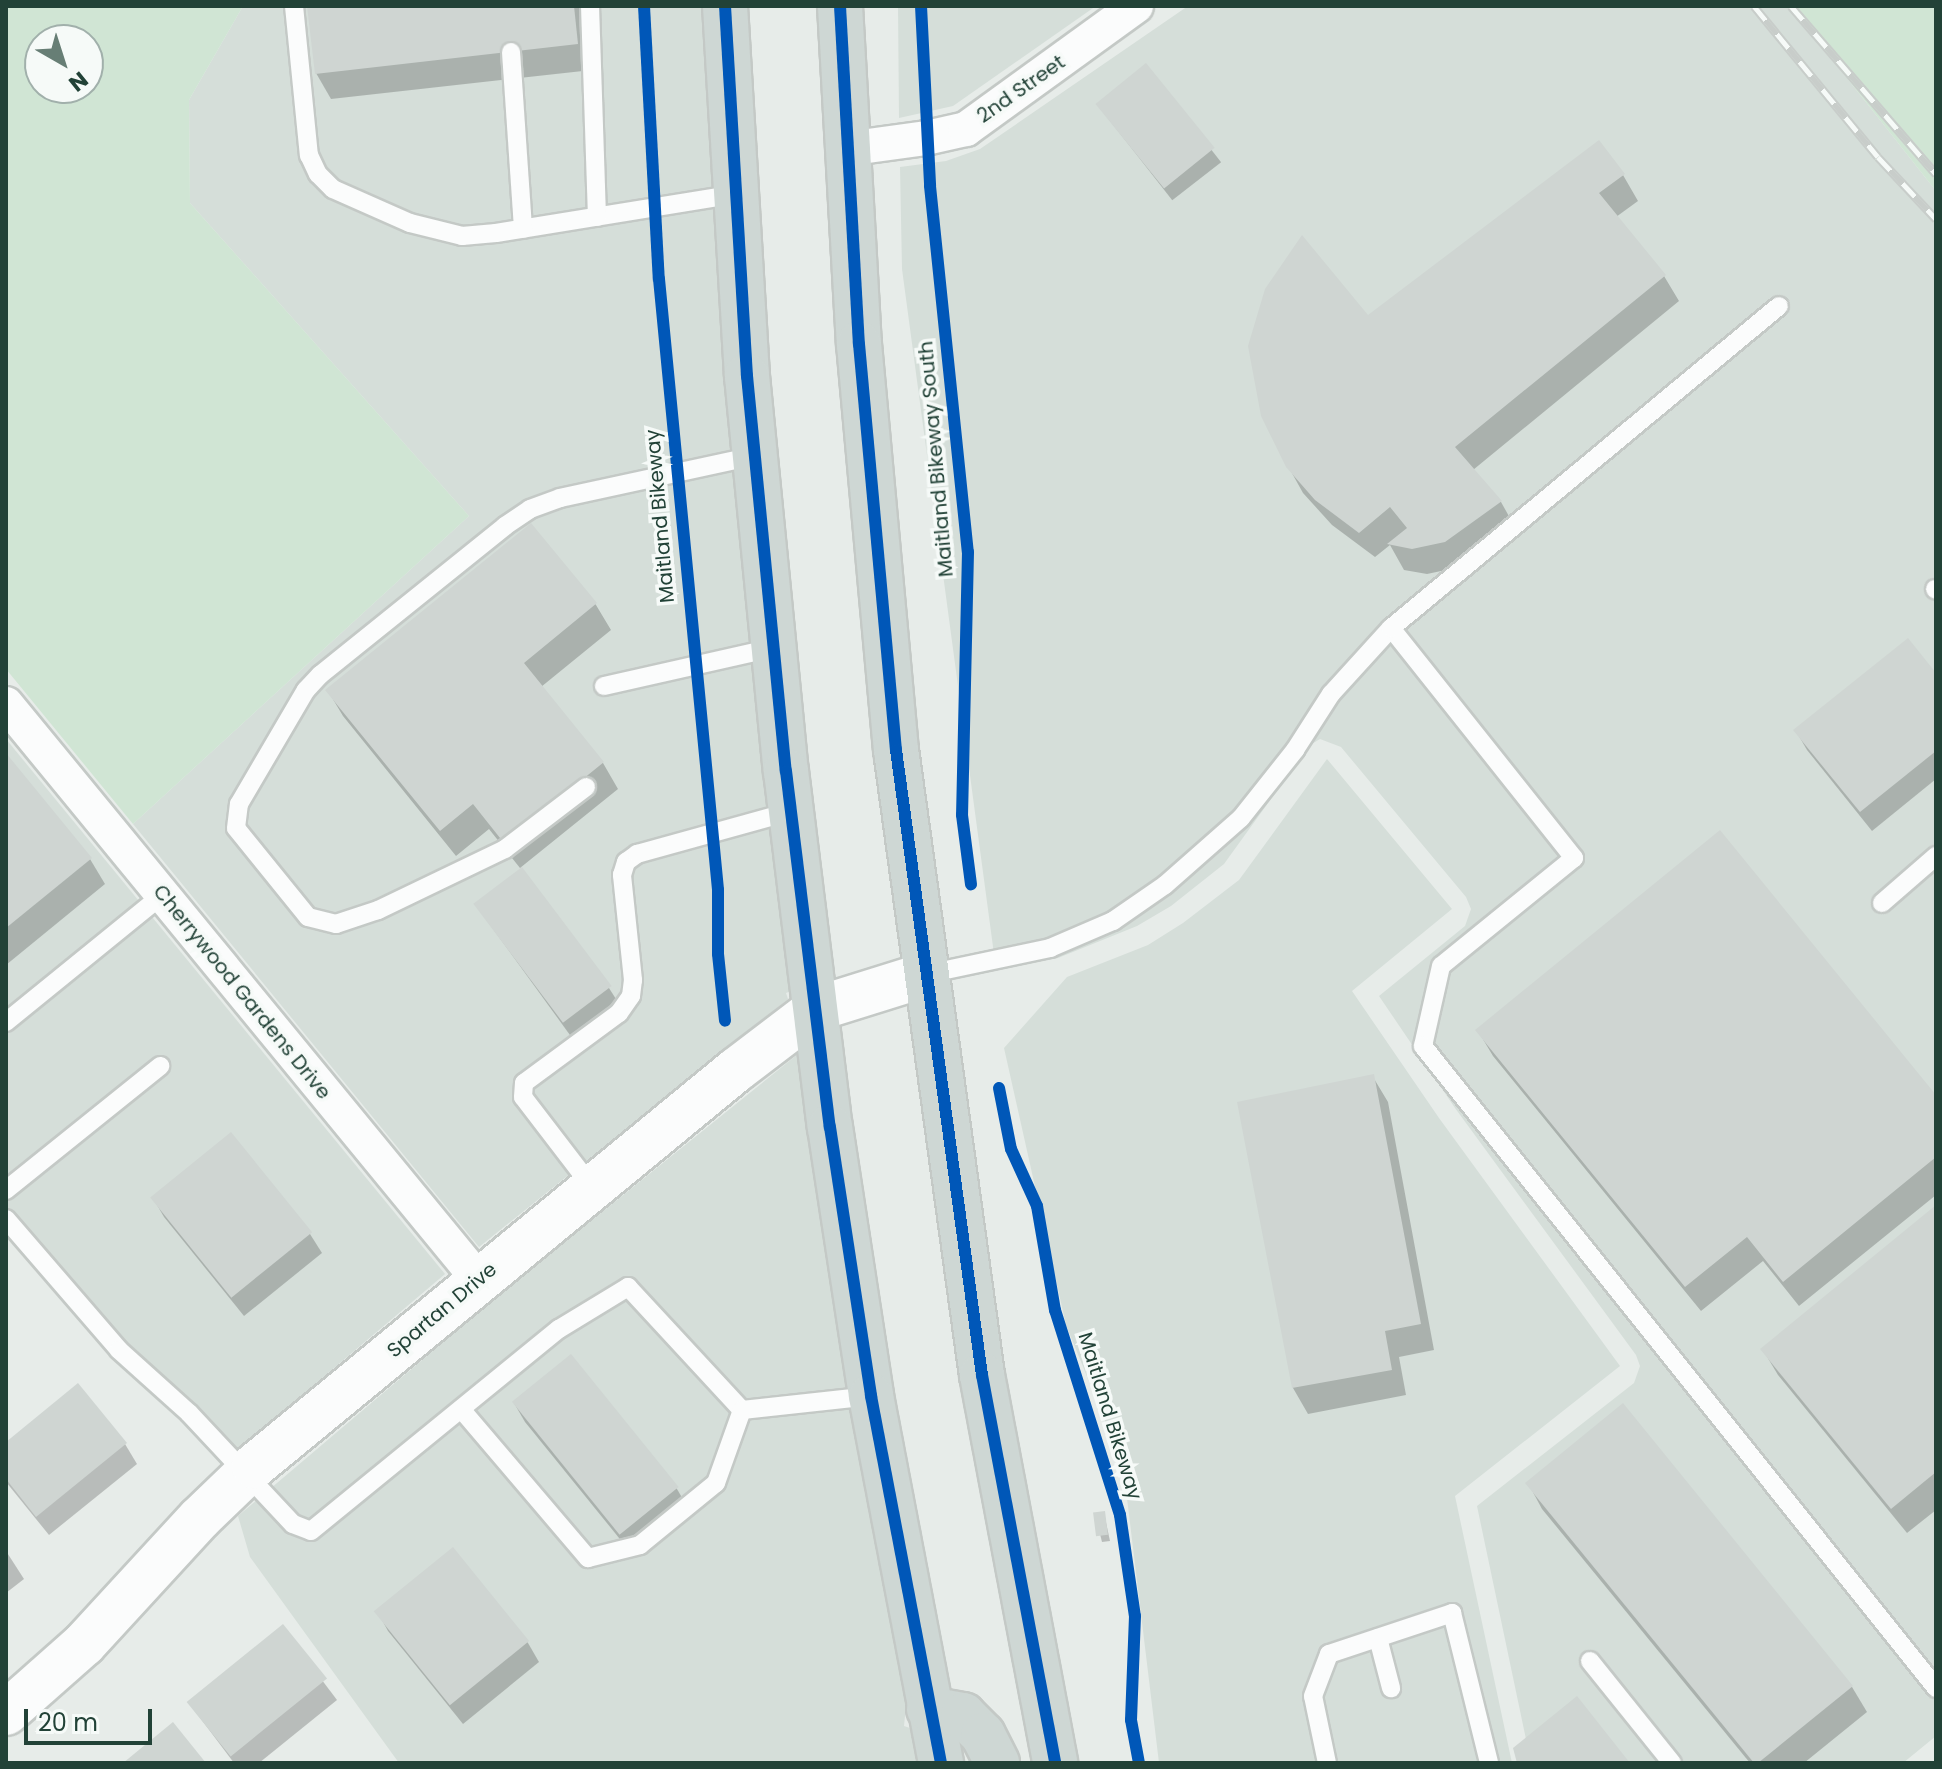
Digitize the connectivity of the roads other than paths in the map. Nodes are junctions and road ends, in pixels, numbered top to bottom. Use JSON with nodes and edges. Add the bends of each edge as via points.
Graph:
{"nodes":[{"id":1,"x":294,"y":6,"type":"edge"},
{"id":2,"x":590,"y":6,"type":"edge"},
{"id":3,"x":725,"y":6,"type":"edge"},
{"id":4,"x":840,"y":6,"type":"edge"},
{"id":5,"x":1136,"y":6,"type":"edge"},
{"id":6,"x":511,"y":52,"type":"dead end"},
{"id":7,"x":846,"y":149,"type":"junction"},
{"id":8,"x":736,"y":194,"type":"junction"},
{"id":9,"x":597,"y":217,"type":"junction"},
{"id":10,"x":523,"y":229,"type":"junction"},
{"id":11,"x":1779,"y":306,"type":"dead end"},
{"id":12,"x":755,"y":456,"type":"junction"},
{"id":13,"x":1391,"y":628,"type":"junction"},
{"id":14,"x":773,"y":648,"type":"junction"},
{"id":15,"x":604,"y":686,"type":"dead end"},
{"id":16,"x":6,"y":704,"type":"edge"},
{"id":17,"x":586,"y":787,"type":"dead end"},
{"id":18,"x":792,"y":811,"type":"junction"},
{"id":19,"x":1936,"y":856,"type":"edge"},
{"id":20,"x":162,"y":895,"type":"junction"},
{"id":21,"x":1882,"y":903,"type":"dead end"},
{"id":22,"x":925,"y":975,"type":"junction"},
{"id":23,"x":816,"y":1009,"type":"junction"},
{"id":24,"x":6,"y":1022,"type":"edge"},
{"id":25,"x":160,"y":1066,"type":"dead end"},
{"id":26,"x":592,"y":1187,"type":"junction"},
{"id":27,"x":6,"y":1190,"type":"edge"},
{"id":28,"x":6,"y":1219,"type":"edge"},
{"id":29,"x":478,"y":1279,"type":"junction"},
{"id":30,"x":871,"y":1396,"type":"junction"},
{"id":31,"x":461,"y":1409,"type":"junction"},
{"id":32,"x":742,"y":1410,"type":"junction"},
{"id":33,"x":246,"y":1474,"type":"junction"},
{"id":34,"x":1378,"y":1638,"type":"junction"},
{"id":35,"x":1590,"y":1661,"type":"dead end"},
{"id":36,"x":1391,"y":1688,"type":"dead end"},
{"id":37,"x":1936,"y":1688,"type":"edge"},
{"id":38,"x":929,"y":1709,"type":"junction"},
{"id":39,"x":6,"y":1713,"type":"edge"},
{"id":40,"x":941,"y":1763,"type":"edge"},
{"id":41,"x":997,"y":1763,"type":"edge"},
{"id":42,"x":1055,"y":1763,"type":"edge"},
{"id":43,"x":1327,"y":1763,"type":"edge"},
{"id":44,"x":1489,"y":1763,"type":"edge"},
{"id":45,"x":1672,"y":1763,"type":"edge"}],
"edges":[{"from":1,"to":10,"type":"lane","via":[[309,155],[333,189],[410,223],[462,236]]},
{"from":2,"to":9,"type":"lane"},
{"from":3,"to":8,"type":"main road"},
{"from":4,"to":7,"type":"main road"},
{"from":5,"to":7,"type":"street","name":"2nd Street","via":[[966,129]]},
{"from":6,"to":10,"type":"lane"},
{"from":7,"to":22,"type":"main road","via":[[896,750]]},
{"from":8,"to":9,"type":"lane"},
{"from":8,"to":12,"type":"main road"},
{"from":9,"to":10,"type":"lane"},
{"from":11,"to":13,"type":"lane"},
{"from":12,"to":14,"type":"main road"},
{"from":12,"to":17,"type":"lane","via":[[560,498],[505,526],[313,682],[239,804],[236,828],[308,917],[336,924],[378,910],[505,849]]},
{"from":13,"to":22,"type":"lane","via":[[1331,694],[1241,818],[1165,885],[1113,921],[1050,948]]},
{"from":13,"to":37,"type":"lane","via":[[1574,858],[1441,966],[1423,1046]]},
{"from":14,"to":15,"type":"lane"},
{"from":14,"to":18,"type":"main road"},
{"from":16,"to":20,"type":"street","name":"Cherrywood Gardens Drive"},
{"from":18,"to":23,"type":"main road"},
{"from":18,"to":26,"type":"lane","via":[[637,854],[626,862],[622,875],[631,996],[619,1013],[524,1083],[523,1097]]},
{"from":19,"to":21,"type":"lane"},
{"from":20,"to":24,"type":"lane"},
{"from":20,"to":29,"type":"street","name":"Cherrywood Gardens Drive"},
{"from":22,"to":23,"type":"street","name":"Spartan Drive"},
{"from":22,"to":42,"type":"main road","via":[[982,1375]]},
{"from":23,"to":26,"type":"street","name":"Spartan Drive"},
{"from":23,"to":30,"type":"main road"},
{"from":25,"to":27,"type":"lane"},
{"from":26,"to":29,"type":"street","name":"Spartan Drive"},
{"from":28,"to":33,"type":"lane","via":[[119,1350]]},
{"from":29,"to":33,"type":"street","name":"Spartan Drive"},
{"from":30,"to":32,"type":"lane"},
{"from":30,"to":38,"type":"main road"},
{"from":31,"to":32,"type":"lane","via":[[559,1329],[628,1287]]},
{"from":31,"to":32,"type":"lane","via":[[588,1558],[640,1545],[716,1483]]},
{"from":31,"to":33,"type":"lane","via":[[311,1531],[293,1524]]},
{"from":33,"to":39,"type":"street","name":"Spartan Drive","via":[[84,1644]]},
{"from":34,"to":36,"type":"lane"},
{"from":34,"to":43,"type":"lane","via":[[1329,1654],[1313,1696]]},
{"from":34,"to":44,"type":"lane","via":[[1452,1613]]},
{"from":35,"to":45,"type":"lane"},
{"from":38,"to":40,"type":"main road"},
{"from":38,"to":41,"type":"main road","via":[[963,1715],[983,1735]]}]}
